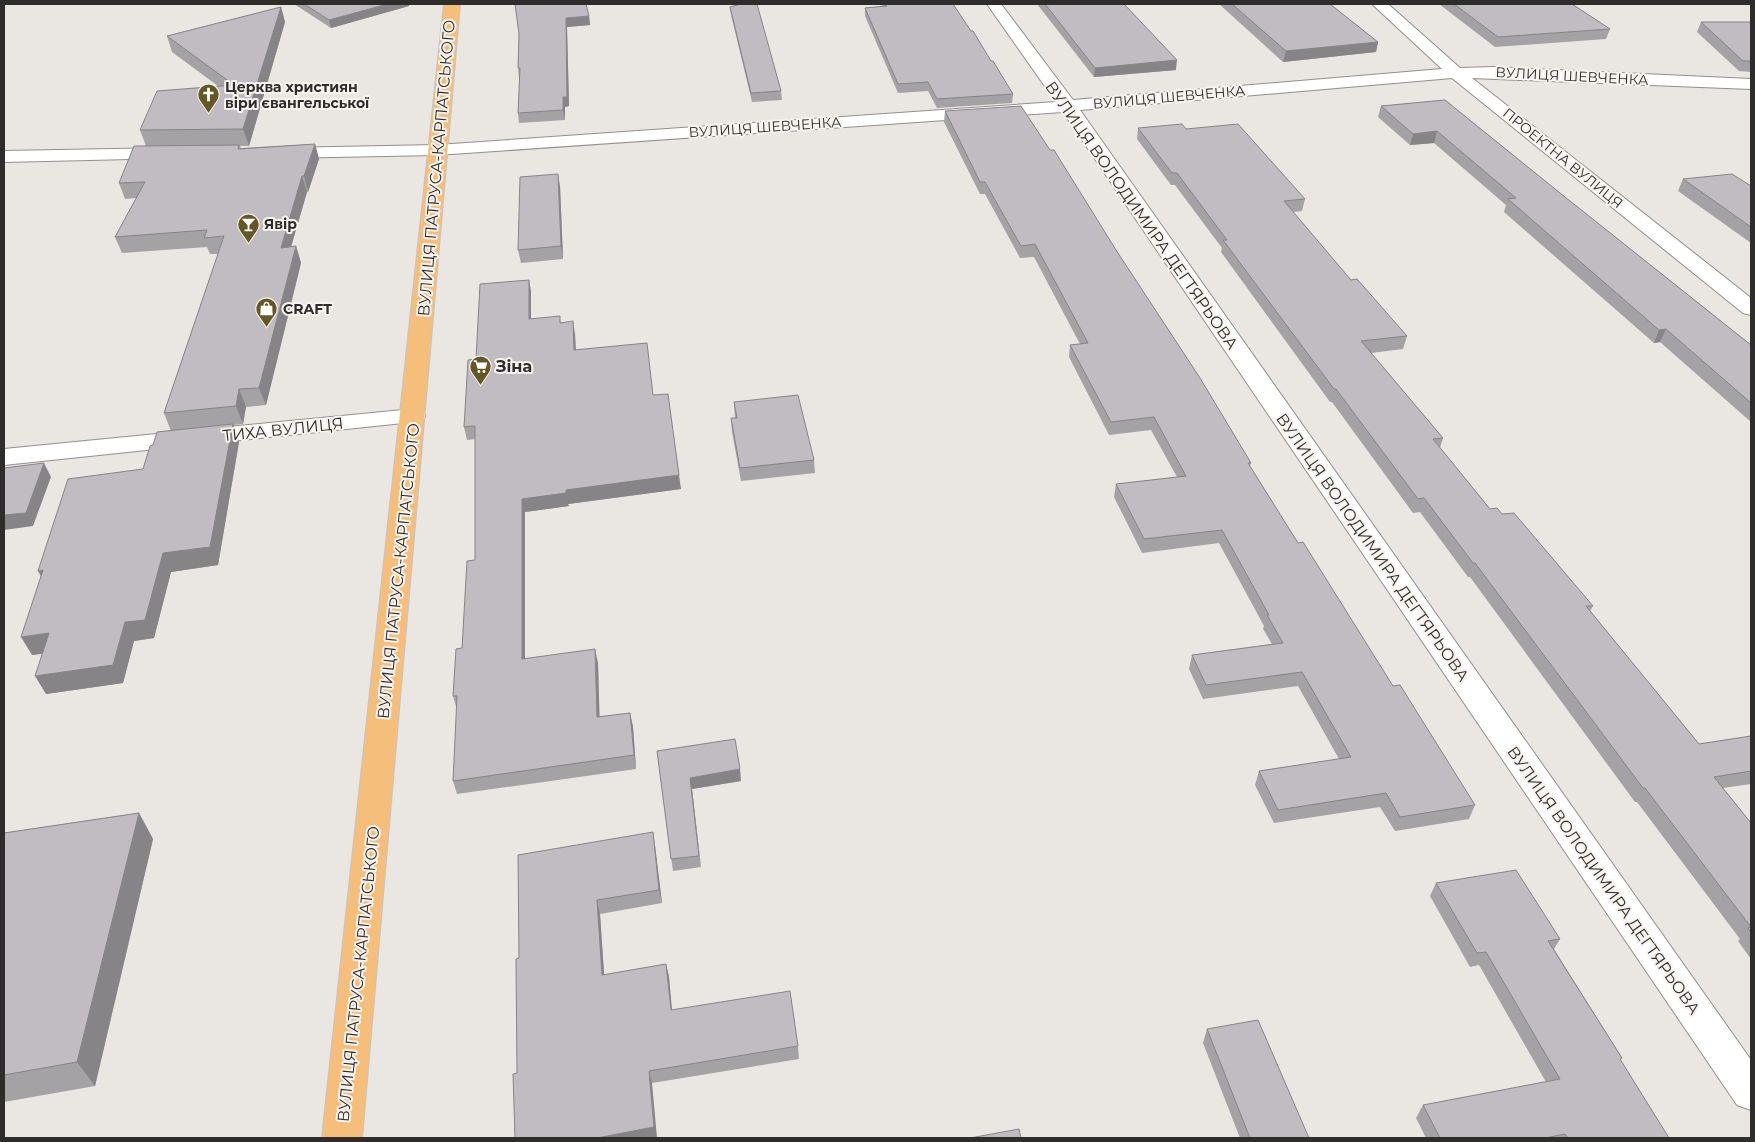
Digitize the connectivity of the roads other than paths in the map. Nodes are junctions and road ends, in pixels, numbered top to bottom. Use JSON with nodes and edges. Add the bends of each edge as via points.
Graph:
{"nodes":[{"id":1,"x":452,"y":4,"type":"edge"},
{"id":2,"x":994,"y":4,"type":"edge"},
{"id":3,"x":1379,"y":4,"type":"edge"},
{"id":4,"x":1456,"y":73,"type":"junction"},
{"id":5,"x":1751,"y":84,"type":"edge"},
{"id":6,"x":1068,"y":106,"type":"junction"},
{"id":7,"x":437,"y":150,"type":"junction"},
{"id":8,"x":260,"y":153,"type":"edge"},
{"id":9,"x":181,"y":154,"type":"edge"},
{"id":10,"x":4,"y":157,"type":"edge"},
{"id":11,"x":1751,"y":308,"type":"edge"},
{"id":12,"x":413,"y":416,"type":"junction"},
{"id":13,"x":4,"y":457,"type":"edge"},
{"id":14,"x":1751,"y":1092,"type":"edge"},
{"id":15,"x":342,"y":1138,"type":"edge"}],
"edges":[{"from":1,"to":7,"type":"main road","name":"ВУЛИЦЯ ПАТРУСА-КАРПАТСЬКОГО"},
{"from":2,"to":6,"type":"street","name":"ВУЛИЦЯ ВОЛОДИМИРА ДЕГТЯРЬОВА"},
{"from":3,"to":4,"type":"street","name":"ПРОЕКТНА ВУЛИЦЯ"},
{"from":4,"to":5,"type":"street","name":"ВУЛИЦЯ ШЕВЧЕНКА"},
{"from":4,"to":6,"type":"street","name":"ВУЛИЦЯ ШЕВЧЕНКА"},
{"from":4,"to":11,"type":"street","name":"ПРОЕКТНА ВУЛИЦЯ"},
{"from":6,"to":7,"type":"street","name":"ВУЛИЦЯ ШЕВЧЕНКА"},
{"from":6,"to":14,"type":"street","name":"ВУЛИЦЯ ВОЛОДИМИРА ДЕГТЯРЬОВА"},
{"from":7,"to":8,"type":"street","name":"ВУЛИЦЯ ШЕВЧЕНКА"},
{"from":7,"to":12,"type":"main road","name":"ВУЛИЦЯ ПАТРУСА-КАРПАТСЬКОГО"},
{"from":9,"to":10,"type":"street"},
{"from":12,"to":13,"type":"street","name":"ТИХА ВУЛИЦЯ"},
{"from":12,"to":15,"type":"main road","name":"ВУЛИЦЯ ПАТРУСА-КАРПАТСЬКОГО"}]}
